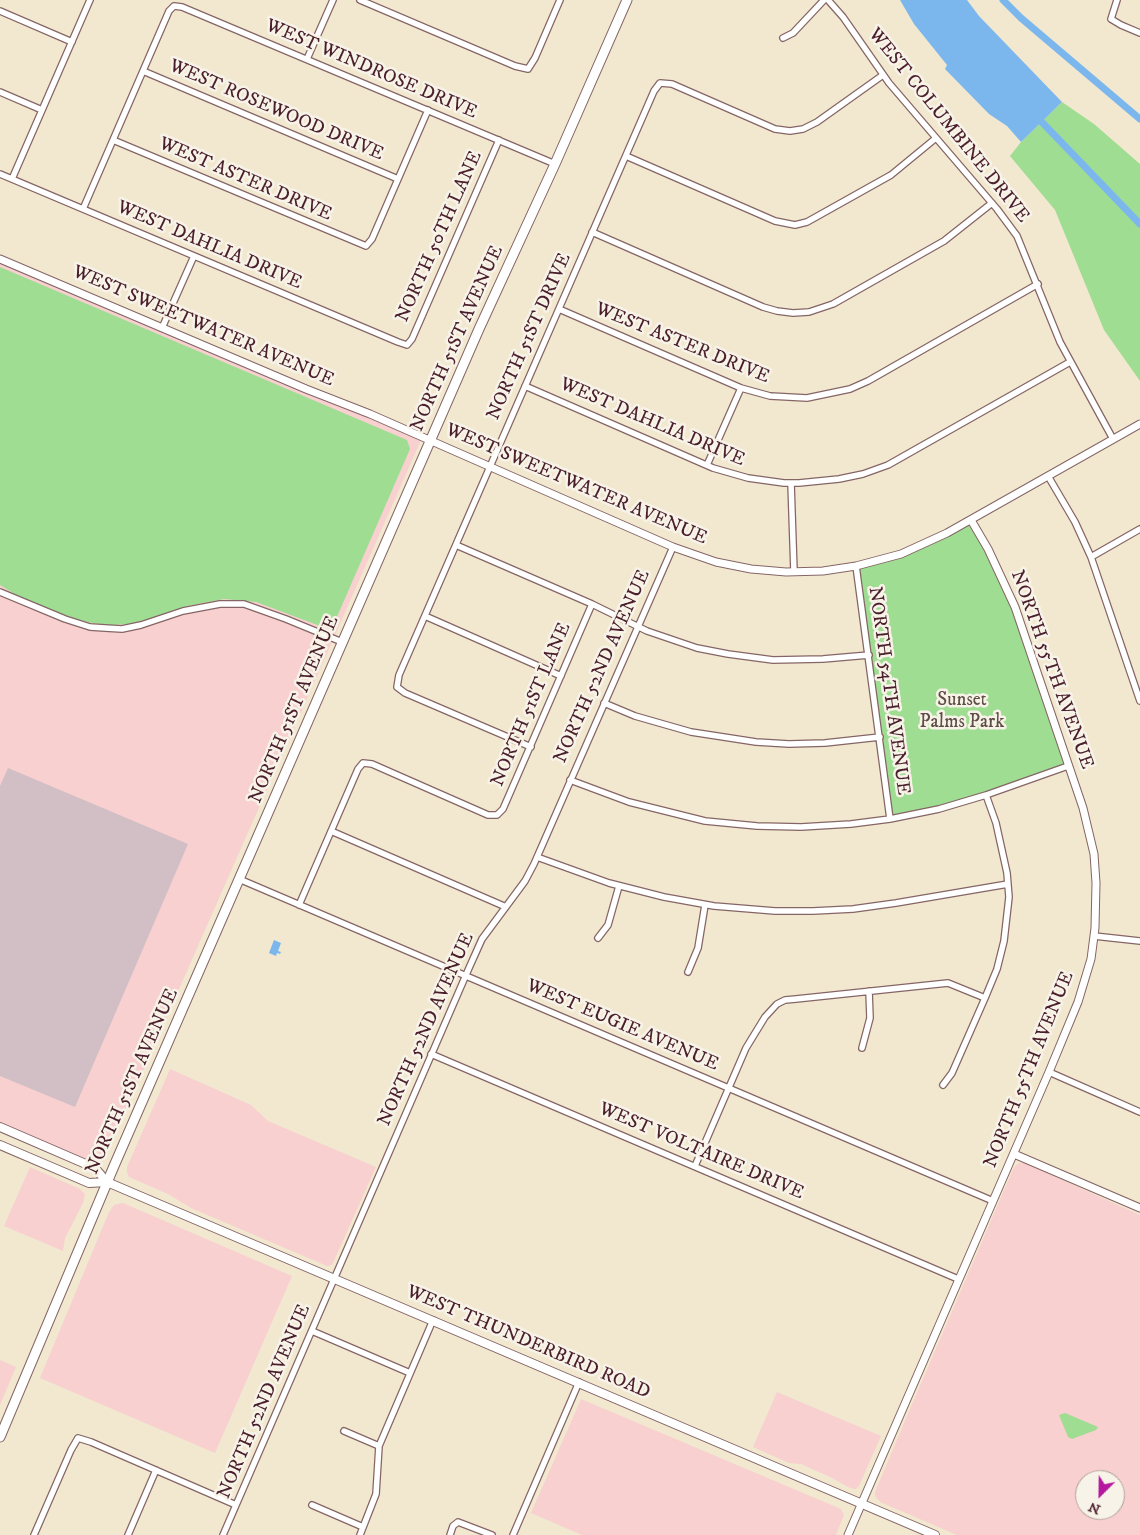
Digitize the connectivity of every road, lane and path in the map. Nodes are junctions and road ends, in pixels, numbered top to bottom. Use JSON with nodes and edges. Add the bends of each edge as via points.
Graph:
{"nodes":[{"id":1,"x":90,"y":0,"type":"edge"},
{"id":2,"x":333,"y":0,"type":"edge"},
{"id":3,"x":360,"y":0,"type":"edge"},
{"id":4,"x":560,"y":0,"type":"edge"},
{"id":5,"x":627,"y":0,"type":"edge"},
{"id":6,"x":824,"y":0,"type":"edge"},
{"id":7,"x":828,"y":0,"type":"edge"},
{"id":8,"x":1117,"y":0,"type":"edge"},
{"id":9,"x":0,"y":11,"type":"edge"},
{"id":10,"x":1140,"y":33,"type":"edge"},
{"id":11,"x":783,"y":38,"type":"dead end"},
{"id":12,"x":72,"y":42,"type":"junction"},
{"id":13,"x":307,"y":59,"type":"junction"},
{"id":14,"x":143,"y":71,"type":"junction"},
{"id":15,"x":882,"y":74,"type":"junction"},
{"id":16,"x":0,"y":92,"type":"edge"},
{"id":17,"x":42,"y":110,"type":"junction"},
{"id":18,"x":428,"y":110,"type":"junction"},
{"id":19,"x":936,"y":138,"type":"junction"},
{"id":20,"x":113,"y":140,"type":"junction"},
{"id":21,"x":499,"y":140,"type":"junction"},
{"id":22,"x":626,"y":156,"type":"junction"},
{"id":23,"x":555,"y":164,"type":"junction"},
{"id":24,"x":0,"y":174,"type":"edge"},
{"id":25,"x":12,"y":179,"type":"junction"},
{"id":26,"x":398,"y":179,"type":"junction"},
{"id":27,"x":992,"y":203,"type":"junction"},
{"id":28,"x":83,"y":209,"type":"junction"},
{"id":29,"x":592,"y":232,"type":"junction"},
{"id":30,"x":194,"y":256,"type":"junction"},
{"id":31,"x":0,"y":259,"type":"edge"},
{"id":32,"x":1038,"y":284,"type":"junction"},
{"id":33,"x":559,"y":309,"type":"junction"},
{"id":34,"x":162,"y":328,"type":"junction"},
{"id":35,"x":407,"y":344,"type":"joint"},
{"id":36,"x":1070,"y":362,"type":"junction"},
{"id":37,"x":525,"y":386,"type":"junction"},
{"id":38,"x":741,"y":388,"type":"junction"},
{"id":39,"x":1140,"y":424,"type":"edge"},
{"id":40,"x":1113,"y":439,"type":"junction"},
{"id":41,"x":431,"y":440,"type":"junction"},
{"id":42,"x":707,"y":465,"type":"junction"},
{"id":43,"x":490,"y":466,"type":"junction"},
{"id":44,"x":1048,"y":476,"type":"junction"},
{"id":45,"x":791,"y":483,"type":"junction"},
{"id":46,"x":971,"y":520,"type":"junction"},
{"id":47,"x":1140,"y":530,"type":"edge"},
{"id":48,"x":456,"y":545,"type":"junction"},
{"id":49,"x":673,"y":547,"type":"junction"},
{"id":50,"x":1091,"y":557,"type":"junction"},
{"id":51,"x":856,"y":566,"type":"junction"},
{"id":52,"x":794,"y":572,"type":"junction"},
{"id":53,"x":0,"y":592,"type":"edge"},
{"id":54,"x":592,"y":604,"type":"junction"},
{"id":55,"x":425,"y":616,"type":"junction"},
{"id":56,"x":638,"y":627,"type":"junction"},
{"id":57,"x":342,"y":642,"type":"junction"},
{"id":58,"x":869,"y":654,"type":"junction"},
{"id":59,"x":561,"y":676,"type":"junction"},
{"id":60,"x":1140,"y":702,"type":"edge"},
{"id":61,"x":604,"y":703,"type":"junction"},
{"id":62,"x":880,"y":737,"type":"junction"},
{"id":63,"x":530,"y":747,"type":"junction"},
{"id":64,"x":1068,"y":766,"type":"junction"},
{"id":65,"x":570,"y":780,"type":"junction"},
{"id":66,"x":986,"y":795,"type":"junction"},
{"id":67,"x":890,"y":819,"type":"junction"},
{"id":68,"x":331,"y":831,"type":"junction"},
{"id":69,"x":537,"y":857,"type":"junction"},
{"id":70,"x":239,"y":879,"type":"junction"},
{"id":71,"x":1008,"y":884,"type":"junction"},
{"id":72,"x":619,"y":886,"type":"junction"},
{"id":73,"x":705,"y":904,"type":"junction"},
{"id":74,"x":299,"y":905,"type":"junction"},
{"id":75,"x":506,"y":907,"type":"junction"},
{"id":76,"x":1094,"y":936,"type":"junction"},
{"id":77,"x":598,"y":938,"type":"dead end"},
{"id":78,"x":1140,"y":941,"type":"edge"},
{"id":79,"x":688,"y":972,"type":"dead end"},
{"id":80,"x":465,"y":976,"type":"junction"},
{"id":81,"x":869,"y":991,"type":"junction"},
{"id":82,"x":985,"y":998,"type":"junction"},
{"id":83,"x":862,"y":1048,"type":"dead end"},
{"id":84,"x":431,"y":1054,"type":"junction"},
{"id":85,"x":1049,"y":1072,"type":"junction"},
{"id":86,"x":943,"y":1085,"type":"dead end"},
{"id":87,"x":728,"y":1088,"type":"junction"},
{"id":88,"x":1140,"y":1112,"type":"edge"},
{"id":89,"x":0,"y":1127,"type":"edge"},
{"id":90,"x":0,"y":1145,"type":"edge"},
{"id":91,"x":1014,"y":1154,"type":"junction"},
{"id":92,"x":695,"y":1166,"type":"junction"},
{"id":93,"x":107,"y":1182,"type":"junction"},
{"id":94,"x":992,"y":1201,"type":"junction"},
{"id":95,"x":1140,"y":1208,"type":"edge"},
{"id":96,"x":334,"y":1278,"type":"junction"},
{"id":97,"x":958,"y":1279,"type":"junction"},
{"id":98,"x":433,"y":1320,"type":"junction"},
{"id":99,"x":312,"y":1332,"type":"junction"},
{"id":100,"x":410,"y":1373,"type":"junction"},
{"id":101,"x":579,"y":1382,"type":"junction"},
{"id":102,"x":344,"y":1431,"type":"dead end"},
{"id":103,"x":0,"y":1437,"type":"edge"},
{"id":104,"x":379,"y":1446,"type":"junction"},
{"id":105,"x":156,"y":1470,"type":"junction"},
{"id":106,"x":861,"y":1503,"type":"junction"},
{"id":107,"x":236,"y":1505,"type":"junction"},
{"id":108,"x":312,"y":1506,"type":"dead end"},
{"id":109,"x":364,"y":1527,"type":"junction"},
{"id":110,"x":34,"y":1535,"type":"edge"},
{"id":111,"x":128,"y":1535,"type":"edge"},
{"id":112,"x":223,"y":1535,"type":"edge"},
{"id":113,"x":360,"y":1535,"type":"edge"},
{"id":114,"x":450,"y":1535,"type":"edge"},
{"id":115,"x":492,"y":1535,"type":"edge"},
{"id":116,"x":513,"y":1535,"type":"edge"},
{"id":117,"x":848,"y":1535,"type":"edge"},
{"id":118,"x":935,"y":1535,"type":"edge"}],
"edges":[{"from":1,"to":12,"type":"street"},
{"from":2,"to":13,"type":"street"},
{"from":3,"to":4,"type":"street","via":[[514,66],[528,69]]},
{"from":5,"to":23,"type":"main road","name":"NORTH 51ST AVENUE"},
{"from":6,"to":11,"type":"street","via":[[793,33]]},
{"from":7,"to":15,"type":"street","name":"WEST COLUMBINE DRIVE"},
{"from":8,"to":10,"type":"street","via":[[1111,19]]},
{"from":9,"to":12,"type":"street"},
{"from":12,"to":17,"type":"street"},
{"from":13,"to":14,"type":"street","name":"WEST WINDROSE DRIVE","via":[[174,6]]},
{"from":13,"to":18,"type":"street","name":"WEST WINDROSE DRIVE"},
{"from":14,"to":20,"type":"street"},
{"from":14,"to":26,"type":"street","name":"WEST ROSEWOOD DRIVE"},
{"from":15,"to":19,"type":"street","name":"WEST COLUMBINE DRIVE"},
{"from":15,"to":22,"type":"street","name":"NORTH 51ST DRIVE","via":[[817,122],[790,131],[775,129],[672,84],[660,83]]},
{"from":16,"to":17,"type":"street"},
{"from":17,"to":25,"type":"street"},
{"from":18,"to":21,"type":"street","name":"WEST WINDROSE DRIVE"},
{"from":18,"to":26,"type":"street"},
{"from":19,"to":22,"type":"street","via":[[892,175],[808,222],[795,225],[775,221]]},
{"from":19,"to":27,"type":"street","name":"WEST COLUMBINE DRIVE"},
{"from":20,"to":26,"type":"street","name":"WEST ASTER DRIVE","via":[[366,246]]},
{"from":20,"to":28,"type":"street"},
{"from":21,"to":23,"type":"street","name":"WEST WINDROSE DRIVE"},
{"from":21,"to":35,"type":"street","name":"NORTH 50TH LANE","via":[[412,339]]},
{"from":22,"to":29,"type":"street","name":"NORTH 51ST DRIVE"},
{"from":23,"to":41,"type":"main road","name":"NORTH 51ST AVENUE","via":[[478,329]]},
{"from":24,"to":25,"type":"street","name":"WEST DAHLIA DRIVE"},
{"from":25,"to":28,"type":"street","name":"WEST DAHLIA DRIVE"},
{"from":27,"to":29,"type":"street","via":[[944,241],[833,304],[808,312],[793,313],[763,307]]},
{"from":27,"to":32,"type":"street","name":"WEST COLUMBINE DRIVE","via":[[1017,236]]},
{"from":28,"to":30,"type":"street","name":"WEST DAHLIA DRIVE"},
{"from":29,"to":33,"type":"street","name":"NORTH 51ST DRIVE"},
{"from":30,"to":34,"type":"street"},
{"from":30,"to":35,"type":"street","name":"WEST DAHLIA DRIVE"},
{"from":31,"to":34,"type":"street","name":"WEST SWEETWATER AVENUE"},
{"from":32,"to":36,"type":"street","name":"WEST COLUMBINE DRIVE"},
{"from":32,"to":38,"type":"street","name":"WEST ASTER DRIVE","via":[[850,389],[797,398],[770,396]]},
{"from":33,"to":37,"type":"street","name":"NORTH 51ST DRIVE"},
{"from":33,"to":38,"type":"street","name":"WEST ASTER DRIVE"},
{"from":34,"to":41,"type":"street","name":"WEST SWEETWATER AVENUE"},
{"from":36,"to":40,"type":"street","name":"WEST COLUMBINE DRIVE"},
{"from":36,"to":45,"type":"street","name":"WEST DAHLIA DRIVE","via":[[888,465],[839,479]]},
{"from":37,"to":42,"type":"street","name":"WEST DAHLIA DRIVE"},
{"from":37,"to":43,"type":"street","name":"NORTH 51ST DRIVE"},
{"from":38,"to":42,"type":"street"},
{"from":39,"to":40,"type":"street","name":"WEST SWEETWATER AVENUE"},
{"from":40,"to":44,"type":"street","name":"WEST SWEETWATER AVENUE"},
{"from":41,"to":43,"type":"street","name":"WEST SWEETWATER AVENUE"},
{"from":41,"to":57,"type":"main road","name":"NORTH 51ST AVENUE"},
{"from":42,"to":45,"type":"street","name":"WEST DAHLIA DRIVE","via":[[748,478]]},
{"from":43,"to":48,"type":"street","name":"NORTH 51ST DRIVE"},
{"from":43,"to":49,"type":"street","name":"WEST SWEETWATER AVENUE"},
{"from":44,"to":46,"type":"street","name":"WEST SWEETWATER AVENUE"},
{"from":44,"to":50,"type":"street"},
{"from":45,"to":52,"type":"street"},
{"from":46,"to":51,"type":"street","name":"WEST SWEETWATER AVENUE","via":[[918,548]]},
{"from":46,"to":64,"type":"street","name":"NORTH 55TH AVENUE","via":[[1015,607]]},
{"from":47,"to":50,"type":"street"},
{"from":48,"to":54,"type":"street"},
{"from":48,"to":55,"type":"street","name":"NORTH 51ST DRIVE"},
{"from":49,"to":52,"type":"street","name":"WEST SWEETWATER AVENUE","via":[[734,566]]},
{"from":49,"to":56,"type":"street","name":"NORTH 52ND AVENUE"},
{"from":50,"to":60,"type":"street"},
{"from":51,"to":52,"type":"street","name":"WEST SWEETWATER AVENUE"},
{"from":51,"to":58,"type":"street","name":"NORTH 54TH AVENUE"},
{"from":53,"to":57,"type":"street","via":[[65,620],[90,627],[122,629],[220,604],[244,604]]},
{"from":54,"to":56,"type":"street"},
{"from":54,"to":59,"type":"street","name":"NORTH 51ST LANE"},
{"from":55,"to":59,"type":"street"},
{"from":55,"to":63,"type":"street","name":"NORTH 51ST DRIVE","via":[[399,675],[397,687]]},
{"from":56,"to":58,"type":"street","via":[[698,648],[751,658],[823,659]]},
{"from":56,"to":61,"type":"street","name":"NORTH 52ND AVENUE"},
{"from":57,"to":70,"type":"main road","name":"NORTH 51ST AVENUE"},
{"from":58,"to":62,"type":"street","name":"NORTH 54TH AVENUE"},
{"from":59,"to":63,"type":"street","name":"NORTH 51ST LANE"},
{"from":61,"to":62,"type":"street","via":[[635,716],[691,732],[756,742],[825,743]]},
{"from":61,"to":65,"type":"street","name":"NORTH 52ND AVENUE"},
{"from":62,"to":67,"type":"street","name":"NORTH 54TH AVENUE"},
{"from":63,"to":68,"type":"street","name":"NORTH 51ST LANE","via":[[503,810],[497,815],[363,763]]},
{"from":64,"to":66,"type":"street"},
{"from":64,"to":76,"type":"street","name":"NORTH 55TH AVENUE","via":[[1094,854]]},
{"from":65,"to":67,"type":"street","via":[[629,802],[705,821],[801,827]]},
{"from":65,"to":69,"type":"street","name":"NORTH 52ND AVENUE"},
{"from":66,"to":67,"type":"street"},
{"from":66,"to":71,"type":"street","via":[[1003,850]]},
{"from":68,"to":74,"type":"street"},
{"from":68,"to":75,"type":"street"},
{"from":69,"to":72,"type":"street"},
{"from":69,"to":75,"type":"street","name":"NORTH 52ND AVENUE"},
{"from":70,"to":74,"type":"street","name":"WEST EUGIE AVENUE"},
{"from":70,"to":93,"type":"main road","name":"NORTH 51ST AVENUE"},
{"from":71,"to":73,"type":"street","via":[[853,909],[775,911]]},
{"from":71,"to":82,"type":"street","via":[[1004,941]]},
{"from":72,"to":73,"type":"street","via":[[664,898]]},
{"from":72,"to":77,"type":"street","via":[[608,925]]},
{"from":73,"to":79,"type":"street","via":[[698,948]]},
{"from":74,"to":80,"type":"street","name":"WEST EUGIE AVENUE"},
{"from":75,"to":80,"type":"street","name":"NORTH 52ND AVENUE","via":[[482,939]]},
{"from":76,"to":78,"type":"street"},
{"from":76,"to":85,"type":"street","name":"NORTH 55TH AVENUE","via":[[1089,968],[1078,1002]]},
{"from":80,"to":84,"type":"street","name":"NORTH 52ND AVENUE"},
{"from":80,"to":87,"type":"street","name":"WEST EUGIE AVENUE"},
{"from":81,"to":82,"type":"street","via":[[948,983]]},
{"from":81,"to":83,"type":"street","via":[[870,1018]]},
{"from":81,"to":87,"type":"street","via":[[796,998],[777,1004],[751,1038]]},
{"from":82,"to":86,"type":"street","via":[[952,1073]]},
{"from":84,"to":92,"type":"street","name":"WEST VOLTAIRE DRIVE"},
{"from":84,"to":96,"type":"street","name":"NORTH 52ND AVENUE"},
{"from":85,"to":88,"type":"street"},
{"from":85,"to":91,"type":"street","name":"NORTH 55TH AVENUE"},
{"from":87,"to":92,"type":"street"},
{"from":87,"to":94,"type":"street","name":"WEST EUGIE AVENUE"},
{"from":89,"to":93,"type":"main road","name":"WEST THUNDERBIRD ROAD","via":[[95,1168]]},
{"from":90,"to":93,"type":"main road","name":"WEST THUNDERBIRD ROAD","via":[[89,1183]]},
{"from":91,"to":94,"type":"street","name":"NORTH 55TH AVENUE"},
{"from":91,"to":95,"type":"street"},
{"from":92,"to":97,"type":"street","name":"WEST VOLTAIRE DRIVE"},
{"from":93,"to":96,"type":"main road","name":"WEST THUNDERBIRD ROAD"},
{"from":93,"to":103,"type":"main road","name":"NORTH 51ST AVENUE"},
{"from":94,"to":97,"type":"street","name":"NORTH 55TH AVENUE"},
{"from":96,"to":98,"type":"main road","name":"WEST THUNDERBIRD ROAD"},
{"from":96,"to":99,"type":"street","name":"NORTH 52ND AVENUE"},
{"from":97,"to":106,"type":"street","name":"NORTH 55TH AVENUE"},
{"from":98,"to":100,"type":"street"},
{"from":98,"to":101,"type":"main road","name":"WEST THUNDERBIRD ROAD"},
{"from":99,"to":100,"type":"street"},
{"from":99,"to":107,"type":"street","name":"NORTH 52ND AVENUE"},
{"from":100,"to":104,"type":"street"},
{"from":101,"to":106,"type":"main road","name":"WEST THUNDERBIRD ROAD"},
{"from":101,"to":116,"type":"street"},
{"from":102,"to":104,"type":"street"},
{"from":104,"to":109,"type":"street","via":[[376,1494]]},
{"from":105,"to":107,"type":"street"},
{"from":105,"to":110,"type":"street","via":[[78,1438]]},
{"from":105,"to":111,"type":"street"},
{"from":106,"to":117,"type":"street","name":"NORTH 55TH AVENUE"},
{"from":106,"to":118,"type":"main road","name":"WEST THUNDERBIRD ROAD"},
{"from":107,"to":112,"type":"street","name":"NORTH 52ND AVENUE"},
{"from":108,"to":109,"type":"street"},
{"from":109,"to":113,"type":"street"},
{"from":114,"to":115,"type":"street","via":[[458,1522]]}]}
